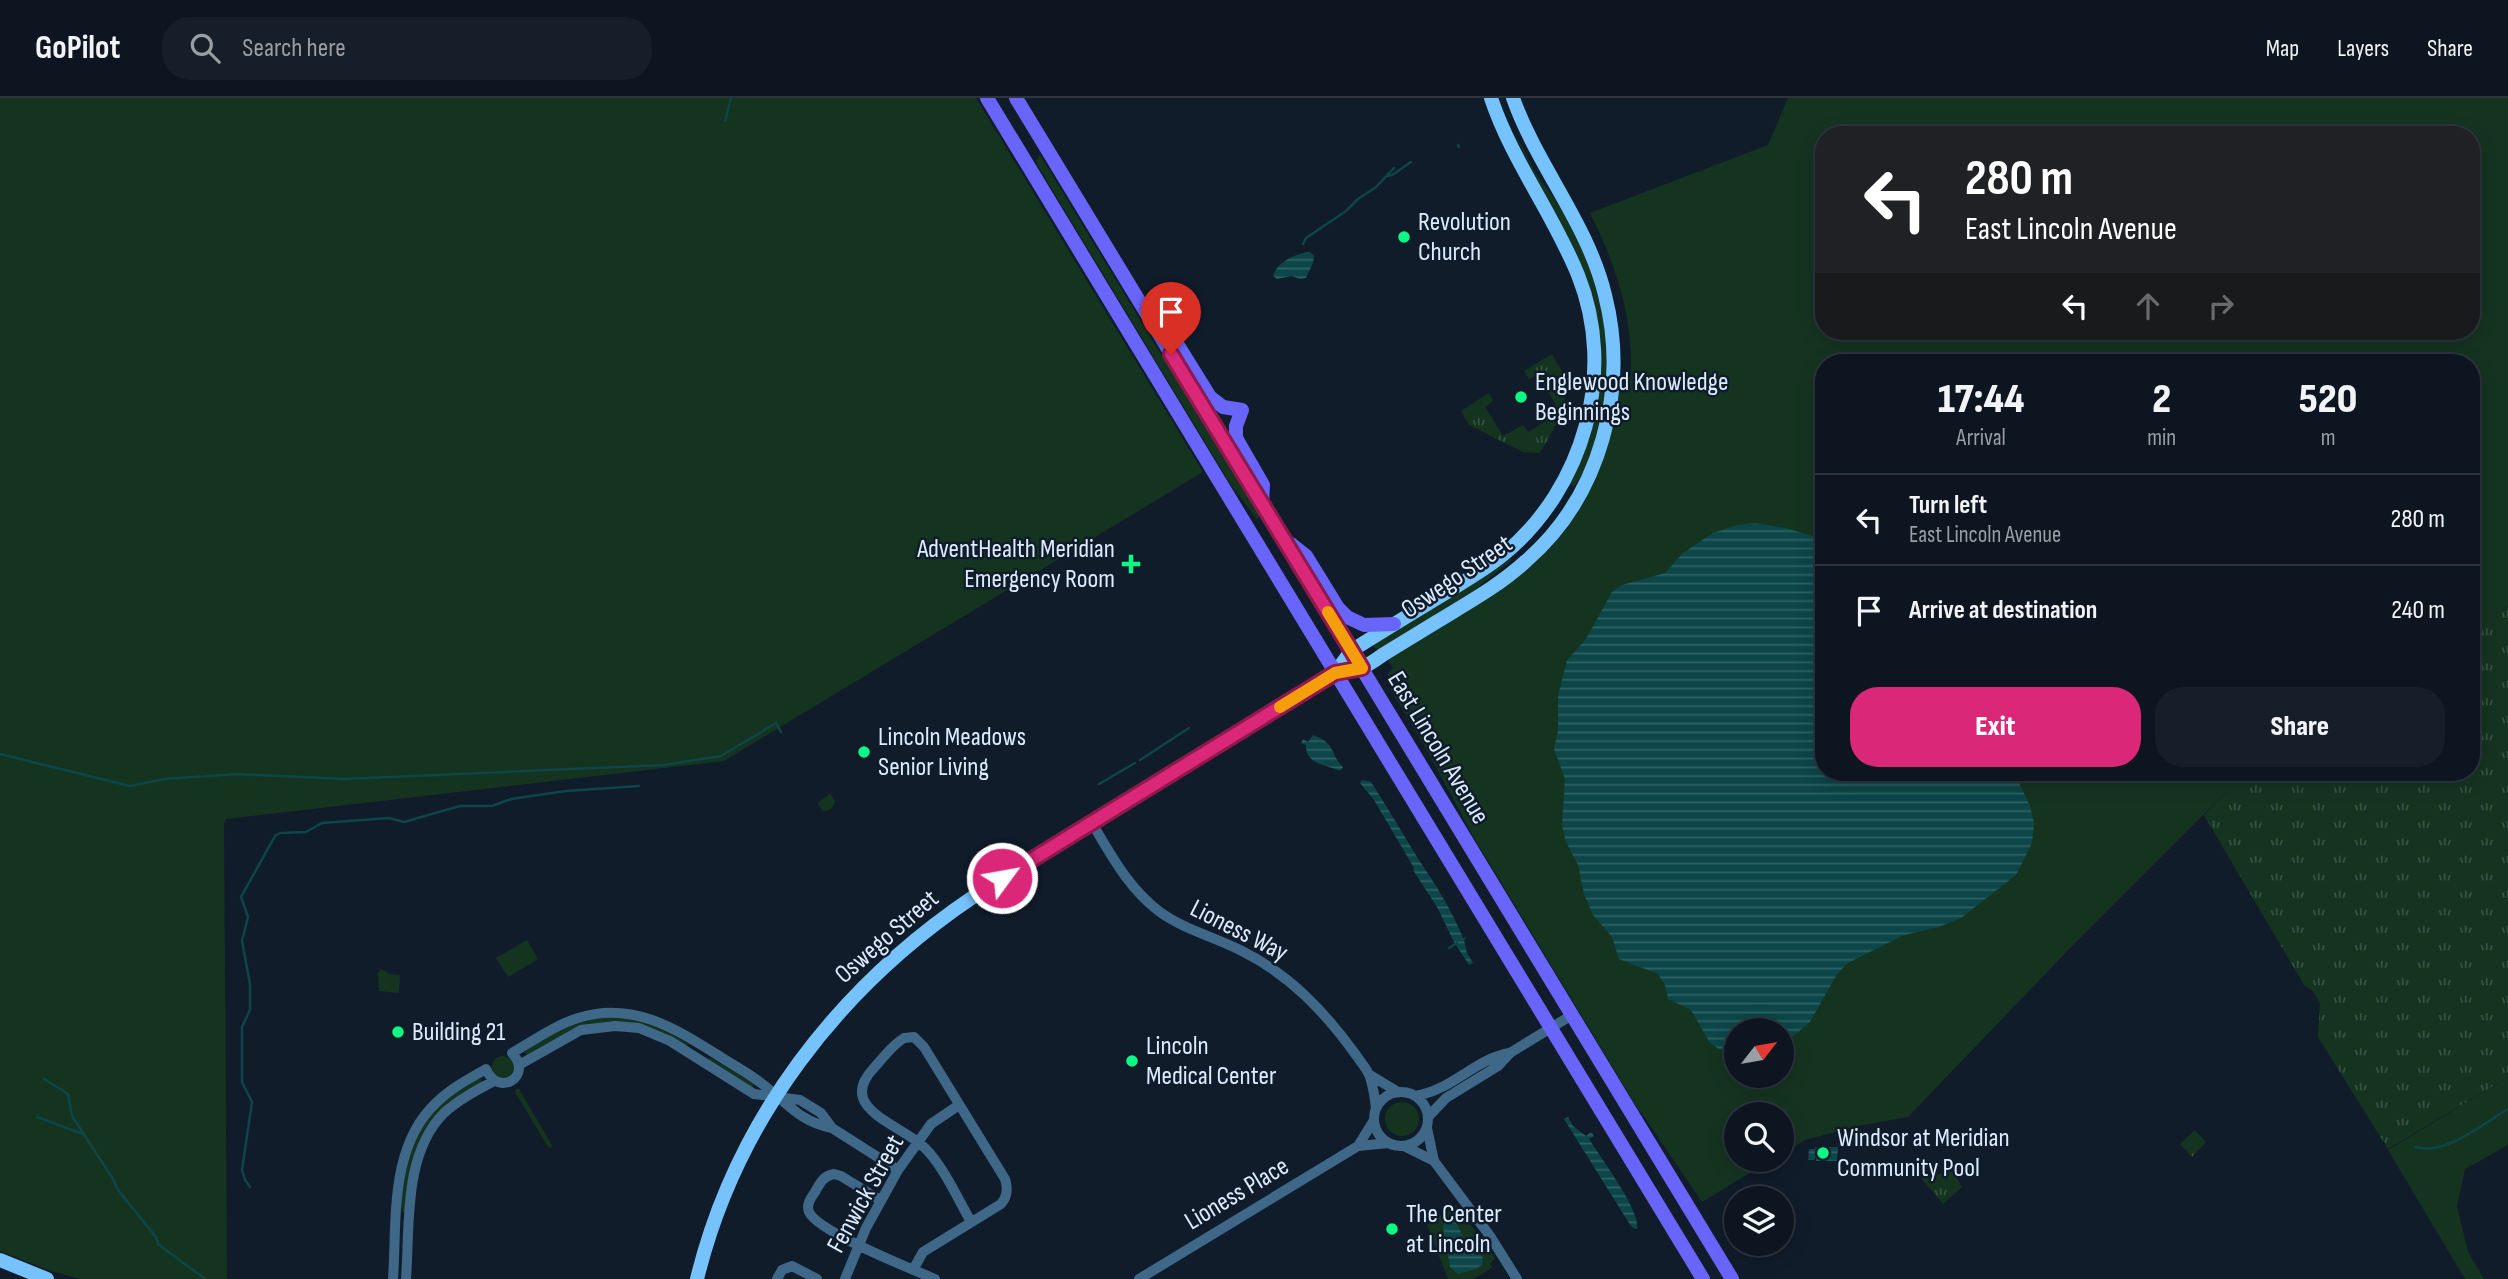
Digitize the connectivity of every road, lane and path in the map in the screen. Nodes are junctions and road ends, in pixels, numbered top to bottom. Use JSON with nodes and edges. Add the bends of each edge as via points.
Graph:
{"nodes":[{"id":1,"x":987,"y":98,"type":"edge"},
{"id":2,"x":1016,"y":98,"type":"edge"},
{"id":3,"x":1491,"y":98,"type":"edge"},
{"id":4,"x":1513,"y":98,"type":"edge"},
{"id":5,"x":1142,"y":306,"type":"junction"},
{"id":6,"x":1262,"y":504,"type":"junction"},
{"id":7,"x":1283,"y":538,"type":"junction"},
{"id":8,"x":1394,"y":624,"type":"junction"},
{"id":9,"x":1351,"y":651,"type":"junction"},
{"id":10,"x":1362,"y":668,"type":"junction"},
{"id":11,"x":1335,"y":673,"type":"junction"},
{"id":12,"x":1092,"y":823,"type":"junction"},
{"id":13,"x":1572,"y":1015,"type":"junction"},
{"id":14,"x":1551,"y":1028,"type":"junction"},
{"id":15,"x":1510,"y":1053,"type":"junction"},
{"id":16,"x":519,"y":1065,"type":"junction"},
{"id":17,"x":1370,"y":1075,"type":"junction"},
{"id":18,"x":494,"y":1081,"type":"junction"},
{"id":19,"x":1398,"y":1092,"type":"junction"},
{"id":20,"x":776,"y":1096,"type":"junction"},
{"id":21,"x":1415,"y":1096,"type":"junction"},
{"id":22,"x":959,"y":1105,"type":"junction"},
{"id":23,"x":1375,"y":1114,"type":"junction"},
{"id":24,"x":1428,"y":1117,"type":"junction"},
{"id":25,"x":1427,"y":1129,"type":"junction"},
{"id":26,"x":918,"y":1141,"type":"junction"},
{"id":27,"x":1389,"y":1143,"type":"junction"},
{"id":28,"x":1358,"y":1146,"type":"junction"},
{"id":29,"x":1404,"y":1146,"type":"junction"},
{"id":30,"x":1434,"y":1161,"type":"junction"},
{"id":31,"x":898,"y":1170,"type":"junction"},
{"id":32,"x":880,"y":1200,"type":"junction"},
{"id":33,"x":971,"y":1222,"type":"junction"},
{"id":34,"x":858,"y":1246,"type":"junction"},
{"id":35,"x":0,"y":1260,"type":"edge"},
{"id":36,"x":913,"y":1270,"type":"junction"},
{"id":37,"x":47,"y":1279,"type":"edge"},
{"id":38,"x":393,"y":1279,"type":"edge"},
{"id":39,"x":406,"y":1279,"type":"edge"},
{"id":40,"x":697,"y":1279,"type":"edge"},
{"id":41,"x":777,"y":1279,"type":"edge"},
{"id":42,"x":817,"y":1279,"type":"edge"},
{"id":43,"x":845,"y":1279,"type":"edge"},
{"id":44,"x":935,"y":1279,"type":"edge"},
{"id":45,"x":1139,"y":1279,"type":"edge"},
{"id":46,"x":1517,"y":1279,"type":"edge"},
{"id":47,"x":1703,"y":1279,"type":"edge"},
{"id":48,"x":1732,"y":1279,"type":"edge"}],
"edges":[{"from":1,"to":11,"type":"main road","name":"East Lincoln Avenue"},
{"from":2,"to":5,"type":"main road","name":"East Lincoln Avenue"},
{"from":3,"to":8,"type":"main road","name":"Oswego Street","via":[[1567,249],[1585,296],[1594,352],[1591,403],[1569,472],[1530,530],[1487,567]]},
{"from":4,"to":10,"type":"main road","name":"Oswego Street","via":[[1527,134],[1587,245],[1605,292],[1614,367],[1604,434],[1577,499],[1535,554],[1493,587]]},
{"from":5,"to":6,"type":"main road","name":"East Lincoln Avenue"},
{"from":5,"to":6,"type":"main road","via":[[1164,323],[1210,397],[1219,406],[1242,410],[1236,438],[1263,485]]},
{"from":6,"to":7,"type":"main road","name":"East Lincoln Avenue"},
{"from":7,"to":8,"type":"main road","via":[[1307,556],[1347,617],[1364,625]]},
{"from":7,"to":9,"type":"main road","name":"East Lincoln Avenue"},
{"from":8,"to":9,"type":"main road","name":"Oswego Street"},
{"from":9,"to":10,"type":"main road","name":"East Lincoln Avenue"},
{"from":9,"to":11,"type":"main road","name":"Oswego Street"},
{"from":10,"to":11,"type":"main road","name":"Oswego Street"},
{"from":10,"to":13,"type":"main road","name":"East Lincoln Avenue"},
{"from":11,"to":12,"type":"main road","name":"Oswego Street"},
{"from":11,"to":14,"type":"main road","name":"East Lincoln Avenue"},
{"from":12,"to":17,"type":"street","name":"Lioness Way","via":[[1122,872],[1147,901],[1178,924],[1242,950],[1285,978],[1328,1019]]},
{"from":12,"to":20,"type":"main road","name":"Oswego Street","via":[[973,897],[900,951],[828,1023]]},
{"from":13,"to":14,"type":"street"},
{"from":13,"to":48,"type":"main road","name":"East Lincoln Avenue"},
{"from":14,"to":15,"type":"street"},
{"from":14,"to":47,"type":"main road","name":"East Lincoln Avenue"},
{"from":15,"to":21,"type":"street","via":[[1492,1056],[1441,1089]]},
{"from":15,"to":24,"type":"street","via":[[1498,1066],[1446,1098]]},
{"from":16,"to":18,"type":"street","via":[[510,1082]]},
{"from":16,"to":20,"type":"street","via":[[581,1030],[631,1027],[662,1037],[754,1094]]},
{"from":16,"to":20,"type":"street","via":[[513,1053],[577,1018],[632,1013],[679,1031]]},
{"from":17,"to":19,"type":"street","name":"Lioness Way"},
{"from":17,"to":23,"type":"street","name":"Lioness Way"},
{"from":18,"to":38,"type":"street","via":[[486,1069],[454,1089],[435,1103],[411,1137],[400,1173]]},
{"from":18,"to":39,"type":"street","via":[[447,1110],[421,1147],[413,1180]]},
{"from":19,"to":21,"type":"street"},
{"from":19,"to":23,"type":"street","via":[[1387,1096]]},
{"from":20,"to":31,"type":"street","via":[[800,1100],[821,1113],[832,1128]]},
{"from":20,"to":40,"type":"main road","name":"Oswego Street","via":[[730,1181]]},
{"from":21,"to":24,"type":"street"},
{"from":22,"to":26,"type":"street","name":"Fenwick Street","via":[[934,1122]]},
{"from":22,"to":26,"type":"street","via":[[919,1041],[908,1036],[897,1042],[862,1083],[862,1097],[870,1110]]},
{"from":22,"to":33,"type":"street","via":[[1007,1187],[1001,1204]]},
{"from":23,"to":27,"type":"street","via":[[1378,1133]]},
{"from":23,"to":28,"type":"street","name":"Lioness Place"},
{"from":24,"to":25,"type":"street"},
{"from":25,"to":29,"type":"street"},
{"from":25,"to":30,"type":"street"},
{"from":26,"to":31,"type":"street","name":"Fenwick Street"},
{"from":26,"to":33,"type":"street"},
{"from":27,"to":28,"type":"street","name":"Lioness Place"},
{"from":27,"to":29,"type":"street"},
{"from":28,"to":45,"type":"street","name":"Lioness Place"},
{"from":29,"to":30,"type":"street"},
{"from":30,"to":46,"type":"street"},
{"from":31,"to":32,"type":"street","name":"Fenwick Street"},
{"from":32,"to":34,"type":"street","name":"Fenwick Street"},
{"from":32,"to":34,"type":"street","via":[[834,1174],[822,1180],[809,1201],[813,1217]]},
{"from":33,"to":36,"type":"street","via":[[921,1253]]},
{"from":34,"to":36,"type":"street"},
{"from":34,"to":43,"type":"street","name":"Fenwick Street"},
{"from":35,"to":37,"type":"main road"},
{"from":36,"to":44,"type":"street"},
{"from":41,"to":42,"type":"street","via":[[792,1265]]}]}
